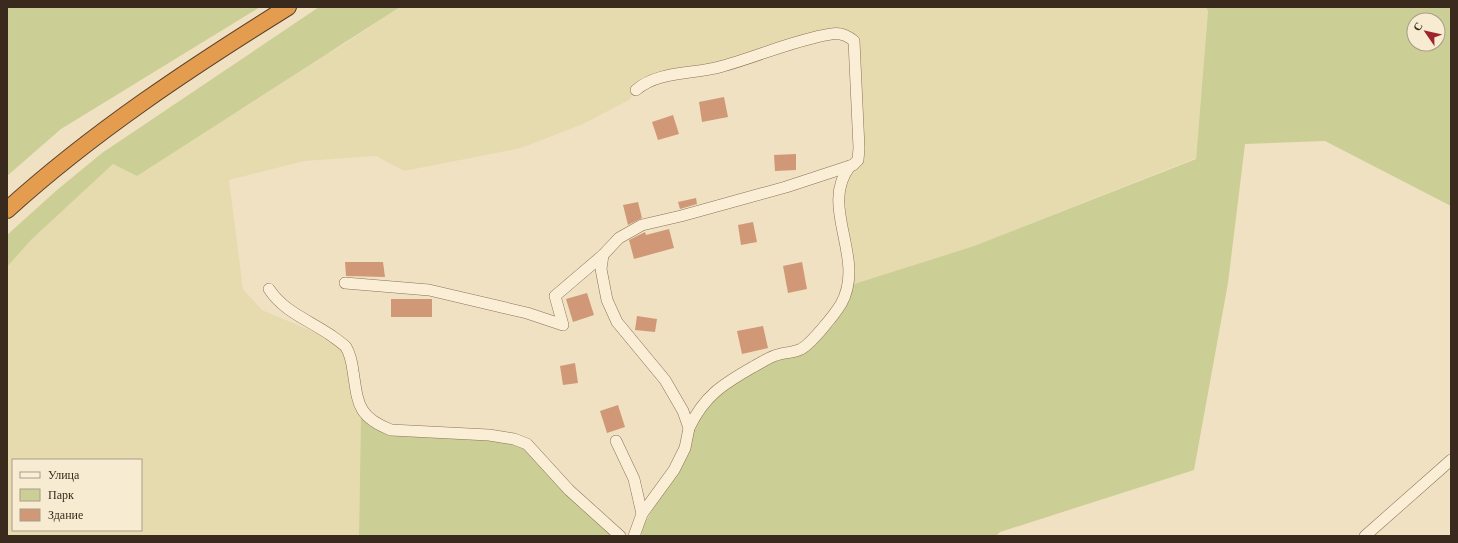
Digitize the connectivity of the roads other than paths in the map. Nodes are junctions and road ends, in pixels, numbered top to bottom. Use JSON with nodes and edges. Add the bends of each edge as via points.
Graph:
{"nodes":[{"id":1,"x":288,"y":7,"type":"edge"},
{"id":2,"x":636,"y":90,"type":"dead end"},
{"id":3,"x":850,"y":166,"type":"junction"},
{"id":4,"x":7,"y":210,"type":"edge"},
{"id":5,"x":603,"y":255,"type":"junction"},
{"id":6,"x":345,"y":283,"type":"dead end"},
{"id":7,"x":269,"y":289,"type":"dead end"},
{"id":8,"x":689,"y":428,"type":"junction"},
{"id":9,"x":616,"y":441,"type":"dead end"},
{"id":10,"x":1451,"y":460,"type":"edge"},
{"id":11,"x":642,"y":514,"type":"junction"},
{"id":12,"x":620,"y":536,"type":"edge"},
{"id":13,"x":634,"y":536,"type":"edge"},
{"id":14,"x":1365,"y":536,"type":"edge"}],
"edges":[{"from":1,"to":4,"type":"highway","via":[[229,44],[98,134]]},
{"from":2,"to":3,"type":"street","via":[[644,83],[672,75],[722,67],[832,34],[849,36],[854,41],[859,148],[858,160]]},
{"from":3,"to":5,"type":"street","via":[[765,193],[642,225],[619,238]]},
{"from":3,"to":8,"type":"street","via":[[838,189],[841,224],[850,261],[848,286],[842,303],[802,349],[776,355],[722,385],[696,412]]},
{"from":5,"to":6,"type":"street","via":[[555,296],[563,325],[527,313],[429,290]]},
{"from":5,"to":8,"type":"street","via":[[602,269],[607,300],[617,322],[665,380],[683,410]]},
{"from":7,"to":12,"type":"street","via":[[285,308],[326,332],[346,348],[352,362],[361,410],[378,425],[391,430],[489,435],[527,444],[570,490]]},
{"from":8,"to":11,"type":"street","via":[[685,448],[674,470]]},
{"from":9,"to":11,"type":"street","via":[[634,479]]},
{"from":10,"to":14,"type":"street"},
{"from":11,"to":13,"type":"street"}]}
